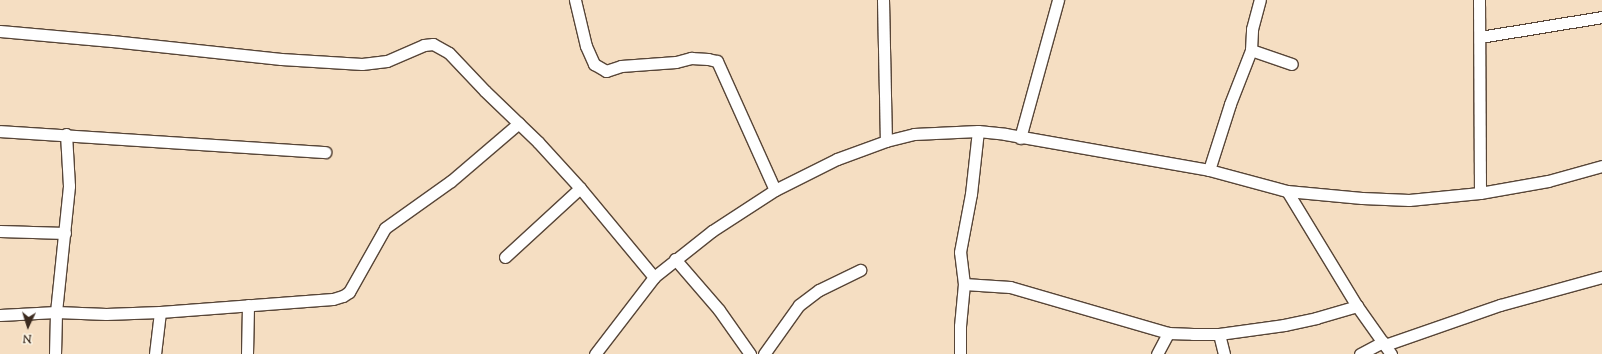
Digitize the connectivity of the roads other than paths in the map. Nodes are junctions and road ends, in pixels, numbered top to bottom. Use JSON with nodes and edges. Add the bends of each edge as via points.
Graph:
{"nodes":[{"id":1,"x":575,"y":0,"type":"edge"},
{"id":2,"x":883,"y":0,"type":"edge"},
{"id":3,"x":1058,"y":0,"type":"edge"},
{"id":4,"x":1260,"y":0,"type":"edge"},
{"id":5,"x":1479,"y":0,"type":"edge"},
{"id":6,"x":1602,"y":17,"type":"edge"},
{"id":7,"x":0,"y":32,"type":"edge"},
{"id":8,"x":1480,"y":37,"type":"junction"},
{"id":9,"x":1251,"y":50,"type":"junction"},
{"id":10,"x":1292,"y":64,"type":"dead end"},
{"id":11,"x":519,"y":123,"type":"junction"},
{"id":12,"x":0,"y":131,"type":"edge"},
{"id":13,"x":978,"y":131,"type":"junction"},
{"id":14,"x":66,"y":134,"type":"junction"},
{"id":15,"x":1020,"y":138,"type":"junction"},
{"id":16,"x":886,"y":141,"type":"junction"},
{"id":17,"x":325,"y":152,"type":"dead end"},
{"id":18,"x":1602,"y":166,"type":"edge"},
{"id":19,"x":1209,"y":170,"type":"junction"},
{"id":20,"x":580,"y":188,"type":"junction"},
{"id":21,"x":775,"y":190,"type":"junction"},
{"id":22,"x":1287,"y":190,"type":"junction"},
{"id":23,"x":1480,"y":193,"type":"junction"},
{"id":24,"x":0,"y":231,"type":"edge"},
{"id":25,"x":65,"y":233,"type":"junction"},
{"id":26,"x":505,"y":257,"type":"dead end"},
{"id":27,"x":676,"y":259,"type":"junction"},
{"id":28,"x":860,"y":270,"type":"dead end"},
{"id":29,"x":654,"y":277,"type":"junction"},
{"id":30,"x":1602,"y":277,"type":"edge"},
{"id":31,"x":964,"y":284,"type":"junction"},
{"id":32,"x":248,"y":305,"type":"junction"},
{"id":33,"x":1358,"y":306,"type":"junction"},
{"id":34,"x":56,"y":312,"type":"junction"},
{"id":35,"x":160,"y":312,"type":"junction"},
{"id":36,"x":0,"y":314,"type":"edge"},
{"id":37,"x":1168,"y":333,"type":"junction"},
{"id":38,"x":1219,"y":334,"type":"junction"},
{"id":39,"x":1387,"y":347,"type":"edge"},
{"id":40,"x":55,"y":354,"type":"edge"},
{"id":41,"x":155,"y":354,"type":"edge"},
{"id":42,"x":247,"y":354,"type":"edge"},
{"id":43,"x":595,"y":354,"type":"edge"},
{"id":44,"x":750,"y":354,"type":"edge"},
{"id":45,"x":764,"y":354,"type":"edge"},
{"id":46,"x":960,"y":354,"type":"edge"},
{"id":47,"x":1157,"y":354,"type":"edge"},
{"id":48,"x":1224,"y":354,"type":"edge"},
{"id":49,"x":1360,"y":354,"type":"edge"}],
"edges":[{"from":1,"to":21,"type":"street","via":[[586,46],[594,64],[606,71],[621,66],[676,62],[691,58],[717,62]]},
{"from":2,"to":16,"type":"street"},
{"from":3,"to":15,"type":"street"},
{"from":4,"to":9,"type":"street","via":[[1252,29]]},
{"from":5,"to":8,"type":"street"},
{"from":6,"to":8,"type":"street"},
{"from":7,"to":11,"type":"street","via":[[362,64],[387,61],[433,44],[449,53]]},
{"from":8,"to":23,"type":"street"},
{"from":9,"to":10,"type":"street"},
{"from":9,"to":19,"type":"street"},
{"from":11,"to":20,"type":"street"},
{"from":11,"to":32,"type":"street","via":[[452,181],[385,228],[349,292],[334,299]]},
{"from":12,"to":14,"type":"street"},
{"from":13,"to":15,"type":"street"},
{"from":13,"to":16,"type":"street","via":[[914,134]]},
{"from":13,"to":31,"type":"street","via":[[971,194],[960,252]]},
{"from":14,"to":17,"type":"street"},
{"from":14,"to":25,"type":"street","via":[[69,174]]},
{"from":15,"to":19,"type":"street"},
{"from":16,"to":21,"type":"street","via":[[838,159]]},
{"from":18,"to":23,"type":"street","via":[[1548,181]]},
{"from":19,"to":22,"type":"street"},
{"from":20,"to":26,"type":"street"},
{"from":20,"to":29,"type":"street"},
{"from":21,"to":27,"type":"street","via":[[712,231]]},
{"from":22,"to":23,"type":"street","via":[[1410,200]]},
{"from":22,"to":33,"type":"street"},
{"from":24,"to":25,"type":"street"},
{"from":25,"to":34,"type":"street"},
{"from":27,"to":29,"type":"street"},
{"from":27,"to":44,"type":"street","via":[[719,310]]},
{"from":28,"to":45,"type":"street","via":[[819,290],[799,305]]},
{"from":29,"to":43,"type":"street"},
{"from":30,"to":39,"type":"street","via":[[1500,305]]},
{"from":31,"to":37,"type":"street","via":[[1010,287]]},
{"from":31,"to":46,"type":"street"},
{"from":32,"to":35,"type":"street"},
{"from":32,"to":42,"type":"street"},
{"from":33,"to":38,"type":"street","via":[[1284,325]]},
{"from":33,"to":39,"type":"street"},
{"from":34,"to":35,"type":"street"},
{"from":34,"to":36,"type":"street"},
{"from":34,"to":40,"type":"street"},
{"from":35,"to":41,"type":"street"},
{"from":37,"to":38,"type":"street"},
{"from":37,"to":47,"type":"street"},
{"from":38,"to":48,"type":"street"},
{"from":39,"to":49,"type":"street"}]}
